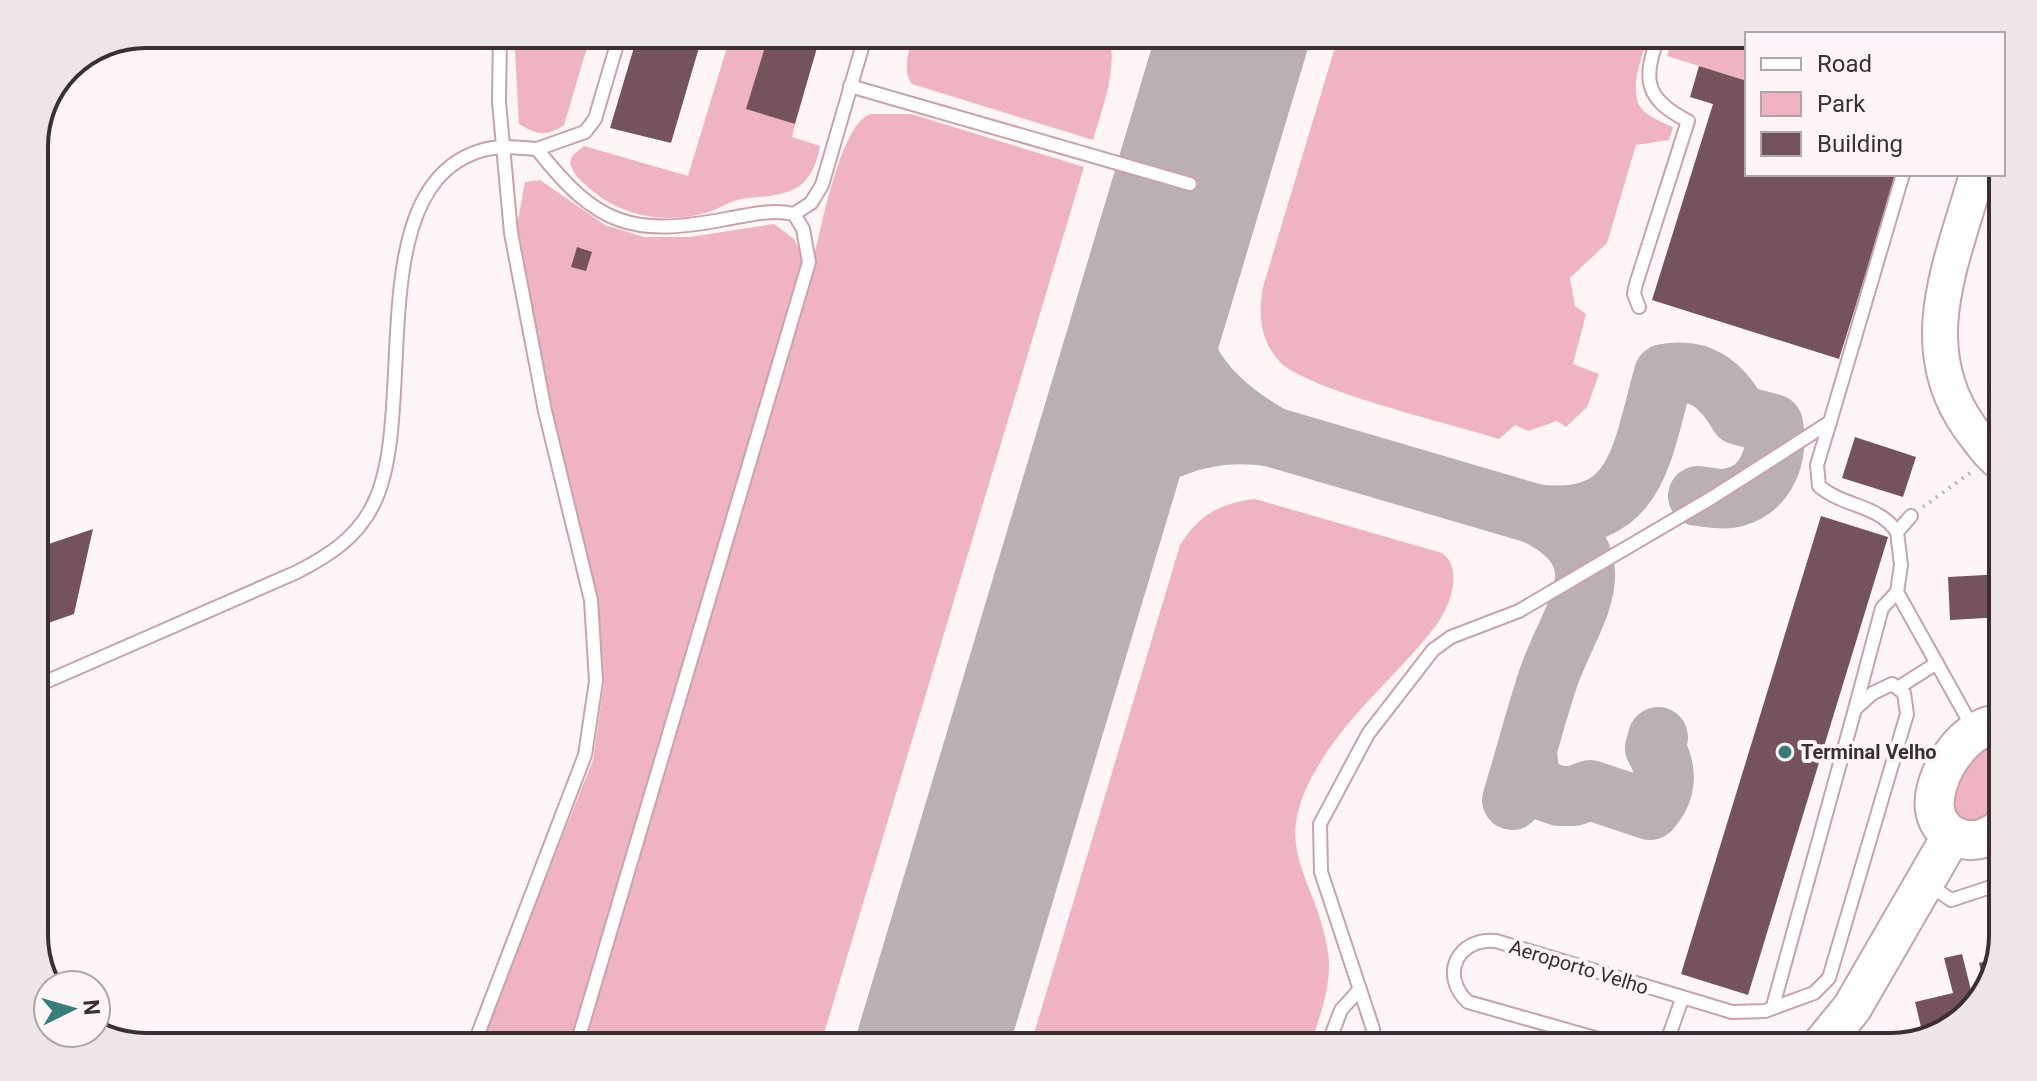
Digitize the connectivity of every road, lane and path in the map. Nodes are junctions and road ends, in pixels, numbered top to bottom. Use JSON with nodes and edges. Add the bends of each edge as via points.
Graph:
{"nodes":[{"id":1,"x":500,"y":48,"type":"edge"},
{"id":2,"x":616,"y":48,"type":"edge"},
{"id":3,"x":862,"y":48,"type":"edge"},
{"id":4,"x":1654,"y":48,"type":"edge"},
{"id":5,"x":850,"y":86,"type":"junction"},
{"id":6,"x":503,"y":147,"type":"junction"},
{"id":7,"x":537,"y":149,"type":"junction"},
{"id":8,"x":1902,"y":176,"type":"edge"},
{"id":9,"x":1976,"y":176,"type":"edge"},
{"id":10,"x":1190,"y":184,"type":"dead end"},
{"id":11,"x":794,"y":214,"type":"junction"},
{"id":12,"x":1639,"y":307,"type":"dead end"},
{"id":13,"x":1830,"y":422,"type":"junction"},
{"id":14,"x":1989,"y":451,"type":"edge"},
{"id":15,"x":1989,"y":466,"type":"edge"},
{"id":16,"x":1911,"y":516,"type":"joint"},
{"id":17,"x":1897,"y":532,"type":"junction"},
{"id":18,"x":1897,"y":592,"type":"junction"},
{"id":19,"x":1937,"y":663,"type":"junction"},
{"id":20,"x":48,"y":681,"type":"edge"},
{"id":21,"x":1899,"y":687,"type":"junction"},
{"id":22,"x":1855,"y":709,"type":"junction"},
{"id":23,"x":1989,"y":729,"type":"edge"},
{"id":24,"x":1952,"y":835,"type":"junction"},
{"id":25,"x":1989,"y":837,"type":"edge"},
{"id":26,"x":1925,"y":881,"type":"junction"},
{"id":27,"x":1989,"y":888,"type":"edge"},
{"id":28,"x":1360,"y":989,"type":"junction"},
{"id":29,"x":1682,"y":999,"type":"junction"},
{"id":30,"x":1773,"y":1006,"type":"junction"},
{"id":31,"x":478,"y":1033,"type":"edge"},
{"id":32,"x":580,"y":1033,"type":"edge"},
{"id":33,"x":1331,"y":1033,"type":"edge"},
{"id":34,"x":1373,"y":1033,"type":"edge"},
{"id":35,"x":1578,"y":1033,"type":"edge"},
{"id":36,"x":1670,"y":1033,"type":"edge"},
{"id":37,"x":1831,"y":1033,"type":"edge"}],
"edges":[{"from":1,"to":6,"type":"lane"},
{"from":2,"to":7,"type":"lane","via":[[595,119],[585,132]]},
{"from":3,"to":5,"type":"lane"},
{"from":4,"to":12,"type":"lane","via":[[1648,83],[1656,101],[1688,121],[1636,284]]},
{"from":5,"to":10,"type":"lane"},
{"from":5,"to":11,"type":"lane","via":[[822,185],[811,203]]},
{"from":6,"to":7,"type":"lane"},
{"from":6,"to":20,"type":"lane","via":[[482,150],[440,176],[415,219],[407,242],[382,480],[362,525],[324,558],[297,572]]},
{"from":6,"to":31,"type":"lane","via":[[530,340],[591,600],[596,681],[585,755]]},
{"from":7,"to":11,"type":"lane","via":[[583,199],[644,227],[683,228],[768,212]]},
{"from":8,"to":13,"type":"lane"},
{"from":9,"to":14,"type":"street","via":[[1939,308],[1940,363],[1955,407]]},
{"from":11,"to":32,"type":"lane","via":[[803,229],[809,262]]},
{"from":13,"to":17,"type":"lane","via":[[1817,465],[1819,486],[1886,517]]},
{"from":13,"to":28,"type":"lane","via":[[1519,611],[1451,637],[1433,650],[1368,734],[1320,824],[1321,872]]},
{"from":15,"to":16,"type":"path"},
{"from":16,"to":17,"type":"lane"},
{"from":17,"to":18,"type":"lane"},
{"from":18,"to":19,"type":"lane"},
{"from":18,"to":22,"type":"lane","via":[[1882,608]]},
{"from":19,"to":21,"type":"lane"},
{"from":19,"to":23,"type":"lane"},
{"from":21,"to":22,"type":"lane","via":[[1883,687]]},
{"from":21,"to":30,"type":"lane","name":"Aeroporto Velho","via":[[1907,714],[1829,978],[1814,993]]},
{"from":22,"to":30,"type":"lane"},
{"from":23,"to":24,"type":"main road","via":[[1951,758],[1935,799],[1939,819]]},
{"from":24,"to":25,"type":"main road","via":[[1976,842]]},
{"from":24,"to":26,"type":"main road"},
{"from":26,"to":27,"type":"lane","via":[[1951,900]]},
{"from":26,"to":37,"type":"main road","via":[[1852,1008]]},
{"from":28,"to":33,"type":"lane"},
{"from":28,"to":34,"type":"lane"},
{"from":29,"to":30,"type":"lane","name":"Aeroporto Velho","via":[[1745,1013]]},
{"from":29,"to":35,"type":"lane","name":"Aeroporto Velho","via":[[1496,941],[1476,941],[1459,955],[1452,975],[1468,1002]]},
{"from":29,"to":36,"type":"lane"}]}
